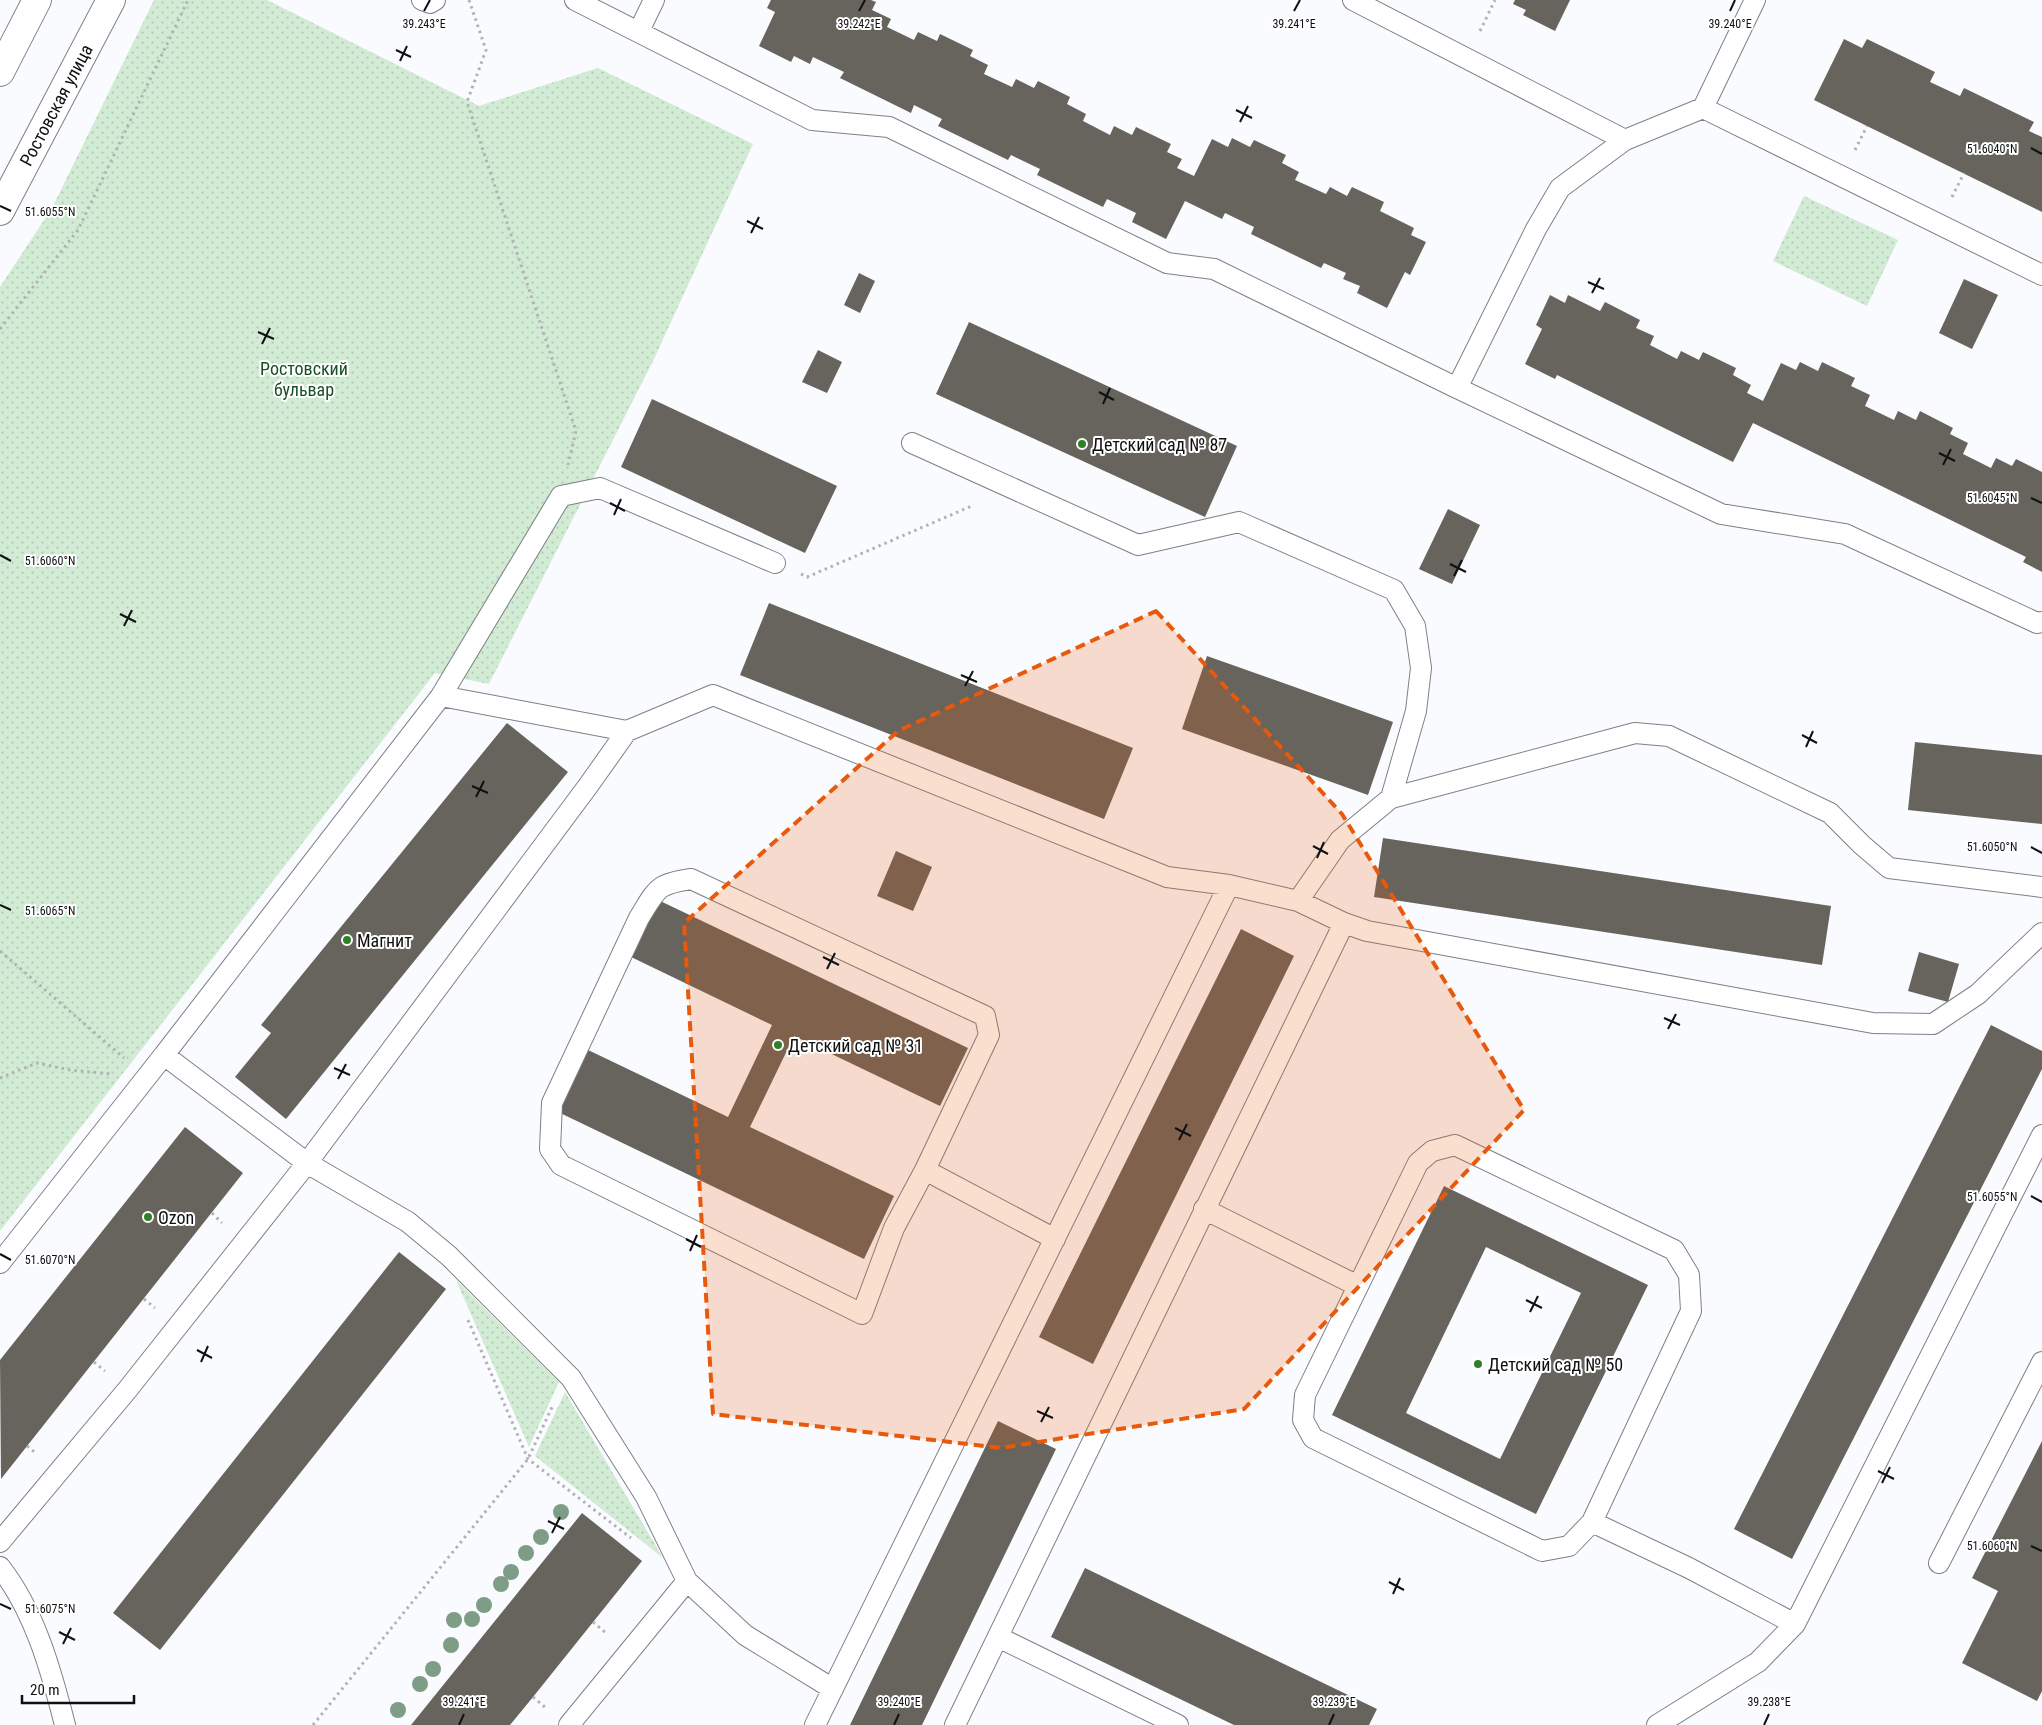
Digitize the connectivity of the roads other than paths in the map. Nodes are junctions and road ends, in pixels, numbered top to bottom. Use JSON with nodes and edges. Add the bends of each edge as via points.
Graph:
{"nodes":[{"id":1,"x":37,"y":0,"type":"edge"},
{"id":2,"x":112,"y":0,"type":"edge"},
{"id":3,"x":422,"y":0,"type":"edge"},
{"id":4,"x":435,"y":0,"type":"edge"},
{"id":5,"x":575,"y":0,"type":"edge"},
{"id":6,"x":654,"y":0,"type":"edge"},
{"id":7,"x":1352,"y":0,"type":"edge"},
{"id":8,"x":1755,"y":0,"type":"edge"},
{"id":9,"x":639,"y":31,"type":"junction"},
{"id":10,"x":0,"y":72,"type":"edge"},
{"id":11,"x":1702,"y":108,"type":"junction"},
{"id":12,"x":1625,"y":140,"type":"junction"},
{"id":13,"x":8,"y":174,"type":"edge"},
{"id":14,"x":0,"y":211,"type":"edge"},
{"id":15,"x":2042,"y":275,"type":"edge"},
{"id":16,"x":1457,"y":388,"type":"junction"},
{"id":17,"x":912,"y":443,"type":"dead end"},
{"id":18,"x":775,"y":563,"type":"road end"},
{"id":19,"x":2042,"y":622,"type":"edge"},
{"id":20,"x":441,"y":696,"type":"junction"},
{"id":21,"x":627,"y":731,"type":"junction"},
{"id":22,"x":1391,"y":798,"type":"junction"},
{"id":23,"x":1229,"y":885,"type":"junction"},
{"id":24,"x":2042,"y":887,"type":"edge"},
{"id":25,"x":1298,"y":901,"type":"junction"},
{"id":26,"x":1344,"y":923,"type":"junction"},
{"id":27,"x":2042,"y":933,"type":"edge"},
{"id":28,"x":164,"y":1055,"type":"junction"},
{"id":29,"x":2042,"y":1135,"type":"edge"},
{"id":30,"x":307,"y":1163,"type":"junction"},
{"id":31,"x":925,"y":1170,"type":"junction"},
{"id":32,"x":1204,"y":1209,"type":"junction"},
{"id":33,"x":1055,"y":1239,"type":"junction"},
{"id":34,"x":0,"y":1264,"type":"edge"},
{"id":35,"x":1358,"y":1286,"type":"junction"},
{"id":36,"x":2042,"y":1362,"type":"edge"},
{"id":37,"x":1592,"y":1522,"type":"junction"},
{"id":38,"x":0,"y":1542,"type":"edge"},
{"id":39,"x":1939,"y":1563,"type":"dead end"},
{"id":40,"x":0,"y":1567,"type":"edge"},
{"id":41,"x":687,"y":1581,"type":"junction"},
{"id":42,"x":1795,"y":1624,"type":"junction"},
{"id":43,"x":998,"y":1637,"type":"junction"},
{"id":44,"x":832,"y":1689,"type":"junction"},
{"id":45,"x":65,"y":1725,"type":"edge"},
{"id":46,"x":569,"y":1725,"type":"edge"},
{"id":47,"x":815,"y":1725,"type":"edge"},
{"id":48,"x":955,"y":1725,"type":"edge"},
{"id":49,"x":1178,"y":1725,"type":"edge"},
{"id":50,"x":1657,"y":1725,"type":"edge"}],
"edges":[{"from":1,"to":10,"type":"street"},
{"from":2,"to":13,"type":"street","name":"Ростовская улица"},
{"from":3,"to":4,"type":"lane","via":[[430,3]]},
{"from":5,"to":9,"type":"lane"},
{"from":6,"to":9,"type":"lane"},
{"from":7,"to":12,"type":"lane"},
{"from":8,"to":11,"type":"lane"},
{"from":9,"to":16,"type":"lane","via":[[812,120],[889,127],[1166,263],[1214,269]]},
{"from":11,"to":12,"type":"lane"},
{"from":11,"to":15,"type":"lane"},
{"from":12,"to":16,"type":"lane","via":[[1560,188],[1536,229]]},
{"from":13,"to":14,"type":"street","name":"Ростовская улица"},
{"from":16,"to":19,"type":"lane","via":[[1721,514],[1845,534],[2036,623]]},
{"from":17,"to":22,"type":"lane","via":[[1138,545],[1239,522],[1394,590],[1415,626],[1421,668],[1416,711]]},
{"from":18,"to":20,"type":"lane","via":[[600,488],[561,496]]},
{"from":20,"to":21,"type":"lane"},
{"from":20,"to":28,"type":"lane"},
{"from":21,"to":23,"type":"lane","via":[[713,695],[1167,877]]},
{"from":21,"to":30,"type":"lane"},
{"from":22,"to":24,"type":"lane","via":[[1635,733],[1669,736],[1830,813],[1889,868]]},
{"from":22,"to":25,"type":"lane","via":[[1340,840]]},
{"from":23,"to":25,"type":"lane"},
{"from":23,"to":33,"type":"lane"},
{"from":25,"to":26,"type":"lane"},
{"from":26,"to":27,"type":"lane","via":[[1367,931],[1873,1023],[1923,1024],[1932,1024],[1978,994]]},
{"from":26,"to":32,"type":"lane"},
{"from":28,"to":30,"type":"lane"},
{"from":28,"to":34,"type":"lane"},
{"from":29,"to":42,"type":"lane"},
{"from":30,"to":38,"type":"lane","via":[[128,1389]]},
{"from":30,"to":41,"type":"lane","via":[[408,1222],[449,1256],[571,1378],[646,1497]]},
{"from":31,"to":31,"type":"lane","via":[[989,1035],[985,1016],[691,879],[668,882],[655,892],[639,918],[552,1103],[550,1149],[561,1165],[862,1314],[894,1228]]},
{"from":31,"to":33,"type":"lane"},
{"from":32,"to":35,"type":"lane"},
{"from":32,"to":43,"type":"lane"},
{"from":33,"to":44,"type":"lane"},
{"from":35,"to":37,"type":"lane","via":[[1305,1395],[1303,1420],[1313,1438],[1542,1552],[1569,1546]]},
{"from":35,"to":37,"type":"lane","via":[[1418,1163],[1432,1151],[1455,1145],[1674,1250],[1689,1275],[1691,1312]]},
{"from":36,"to":39,"type":"lane"},
{"from":37,"to":42,"type":"lane"},
{"from":40,"to":45,"type":"lane","via":[[15,1586],[36,1632],[55,1684]]},
{"from":41,"to":44,"type":"lane","via":[[746,1634]]},
{"from":41,"to":46,"type":"lane"},
{"from":42,"to":50,"type":"lane","via":[[1758,1662]]},
{"from":43,"to":48,"type":"lane"},
{"from":43,"to":49,"type":"lane"},
{"from":44,"to":47,"type":"lane"}]}
